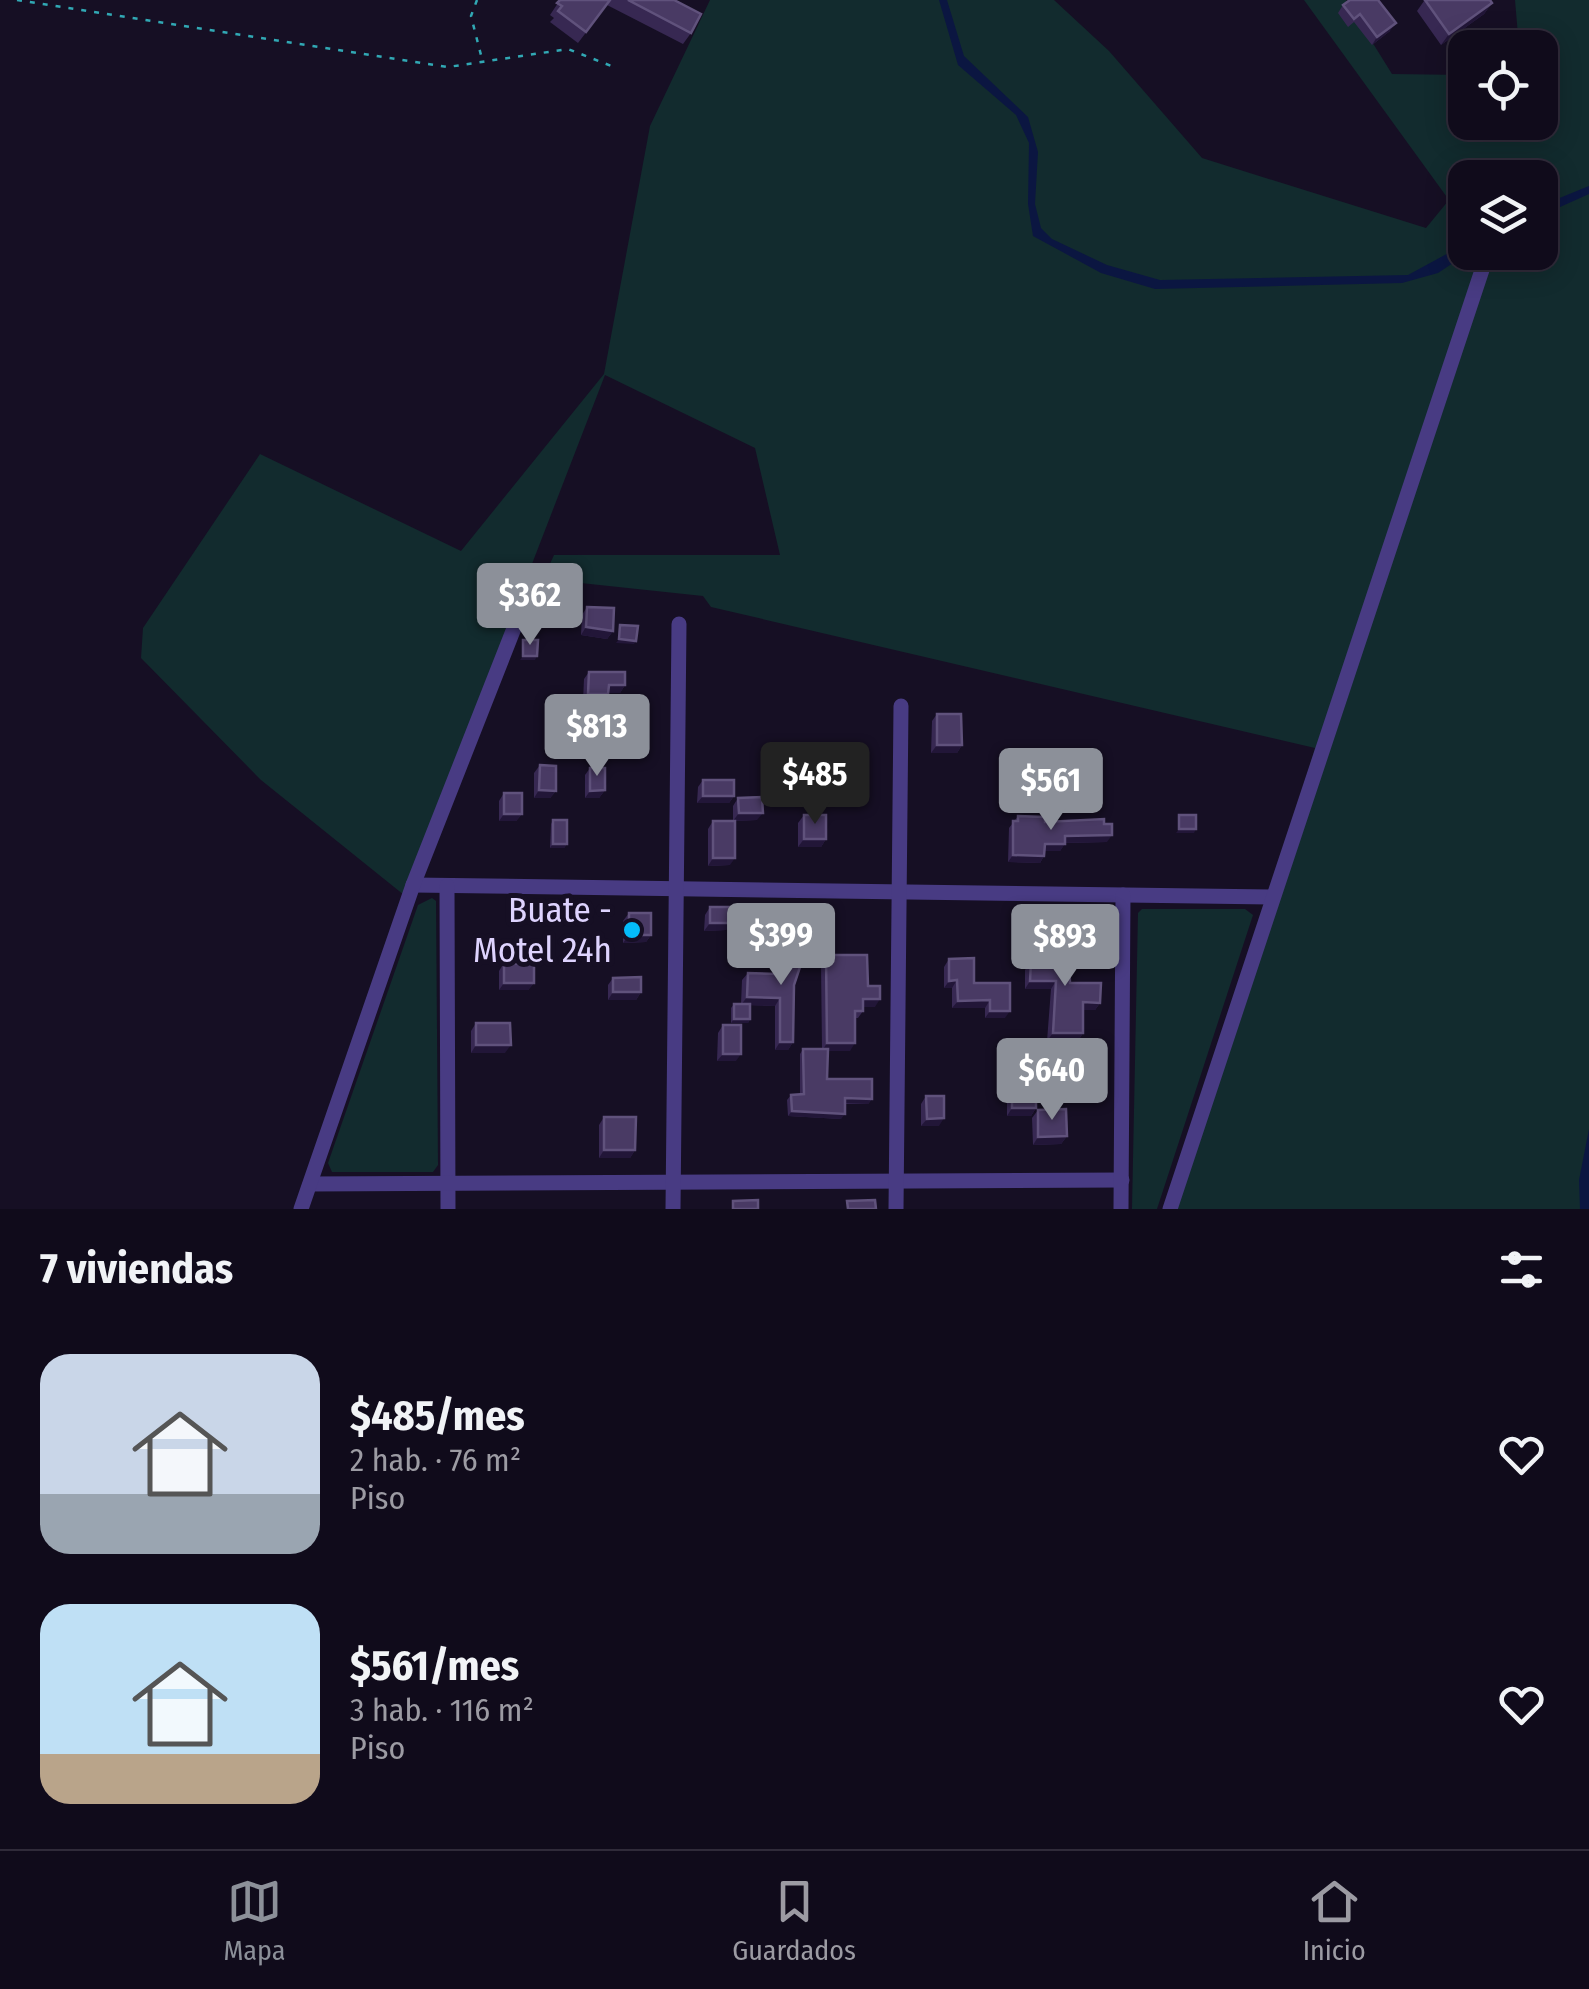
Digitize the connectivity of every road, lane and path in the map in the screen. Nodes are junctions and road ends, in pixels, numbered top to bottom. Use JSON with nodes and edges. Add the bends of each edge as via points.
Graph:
{"nodes":[{"id":1,"x":17,"y":0,"type":"edge"},
{"id":2,"x":477,"y":0,"type":"edge"},
{"id":3,"x":483,"y":64,"type":"junction"},
{"id":4,"x":614,"y":68,"type":"dead end"},
{"id":5,"x":1482,"y":270,"type":"edge"},
{"id":6,"x":520,"y":614,"type":"dead end"},
{"id":7,"x":678,"y":624,"type":"dead end"},
{"id":8,"x":900,"y":706,"type":"dead end"},
{"id":9,"x":413,"y":886,"type":"junction"},
{"id":10,"x":447,"y":886,"type":"junction"},
{"id":11,"x":676,"y":889,"type":"junction"},
{"id":12,"x":898,"y":892,"type":"junction"},
{"id":13,"x":1122,"y":896,"type":"junction"},
{"id":14,"x":1271,"y":898,"type":"junction"},
{"id":15,"x":1122,"y":1180,"type":"junction"},
{"id":16,"x":896,"y":1181,"type":"junction"},
{"id":17,"x":673,"y":1182,"type":"junction"},
{"id":18,"x":448,"y":1183,"type":"junction"},
{"id":19,"x":310,"y":1184,"type":"junction"},
{"id":20,"x":301,"y":1209,"type":"edge"},
{"id":21,"x":448,"y":1209,"type":"edge"},
{"id":22,"x":673,"y":1209,"type":"edge"},
{"id":23,"x":896,"y":1209,"type":"edge"},
{"id":24,"x":1122,"y":1209,"type":"edge"},
{"id":25,"x":1170,"y":1209,"type":"edge"}],
"edges":[{"from":1,"to":3,"type":"path","via":[[448,67]]},
{"from":2,"to":3,"type":"path","via":[[471,16]]},
{"from":3,"to":4,"type":"path","via":[[568,50]]},
{"from":5,"to":14,"type":"street"},
{"from":6,"to":9,"type":"street"},
{"from":7,"to":11,"type":"street"},
{"from":8,"to":12,"type":"street"},
{"from":9,"to":10,"type":"street"},
{"from":9,"to":19,"type":"street"},
{"from":10,"to":11,"type":"street"},
{"from":10,"to":18,"type":"street"},
{"from":11,"to":12,"type":"street"},
{"from":11,"to":17,"type":"street"},
{"from":12,"to":13,"type":"street"},
{"from":12,"to":16,"type":"street"},
{"from":13,"to":14,"type":"street"},
{"from":13,"to":15,"type":"street"},
{"from":14,"to":25,"type":"street"},
{"from":15,"to":16,"type":"street"},
{"from":15,"to":24,"type":"street"},
{"from":16,"to":17,"type":"street"},
{"from":16,"to":23,"type":"street"},
{"from":17,"to":18,"type":"street"},
{"from":17,"to":22,"type":"street"},
{"from":18,"to":19,"type":"street"},
{"from":18,"to":21,"type":"street"},
{"from":19,"to":20,"type":"street"}]}
